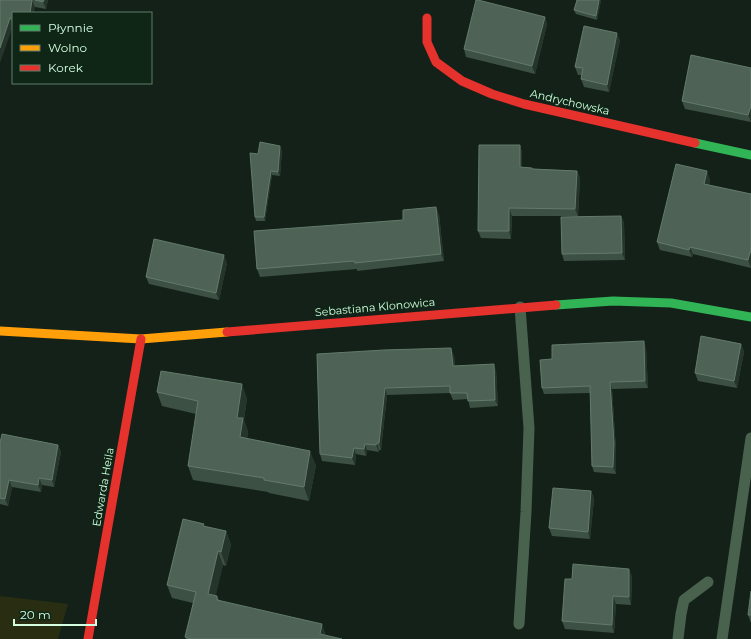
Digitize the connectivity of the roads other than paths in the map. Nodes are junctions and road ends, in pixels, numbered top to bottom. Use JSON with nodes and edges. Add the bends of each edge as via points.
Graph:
{"nodes":[{"id":1,"x":427,"y":18,"type":"dead end"},
{"id":2,"x":751,"y":155,"type":"edge"},
{"id":3,"x":520,"y":307,"type":"junction"},
{"id":4,"x":751,"y":317,"type":"edge"},
{"id":5,"x":0,"y":331,"type":"edge"},
{"id":6,"x":141,"y":339,"type":"junction"},
{"id":7,"x":751,"y":438,"type":"edge"},
{"id":8,"x":708,"y":582,"type":"dead end"},
{"id":9,"x":519,"y":624,"type":"dead end"},
{"id":10,"x":88,"y":639,"type":"edge"},
{"id":11,"x":678,"y":639,"type":"edge"},
{"id":12,"x":722,"y":639,"type":"edge"}],
"edges":[{"from":1,"to":2,"type":"street","name":"Andrychowska","via":[[427,42],[436,62],[462,81],[492,94],[524,104]]},
{"from":3,"to":4,"type":"street","name":"Sebastiana Klonowica","via":[[613,301],[671,303]]},
{"from":3,"to":6,"type":"street","name":"Sebastiana Klonowica"},
{"from":3,"to":9,"type":"lane","via":[[529,428]]},
{"from":5,"to":6,"type":"street","name":"Sebastiana Klonowica"},
{"from":6,"to":10,"type":"street","name":"Edwarda Heila"},
{"from":7,"to":12,"type":"lane"},
{"from":8,"to":11,"type":"lane","via":[[684,600]]}]}
